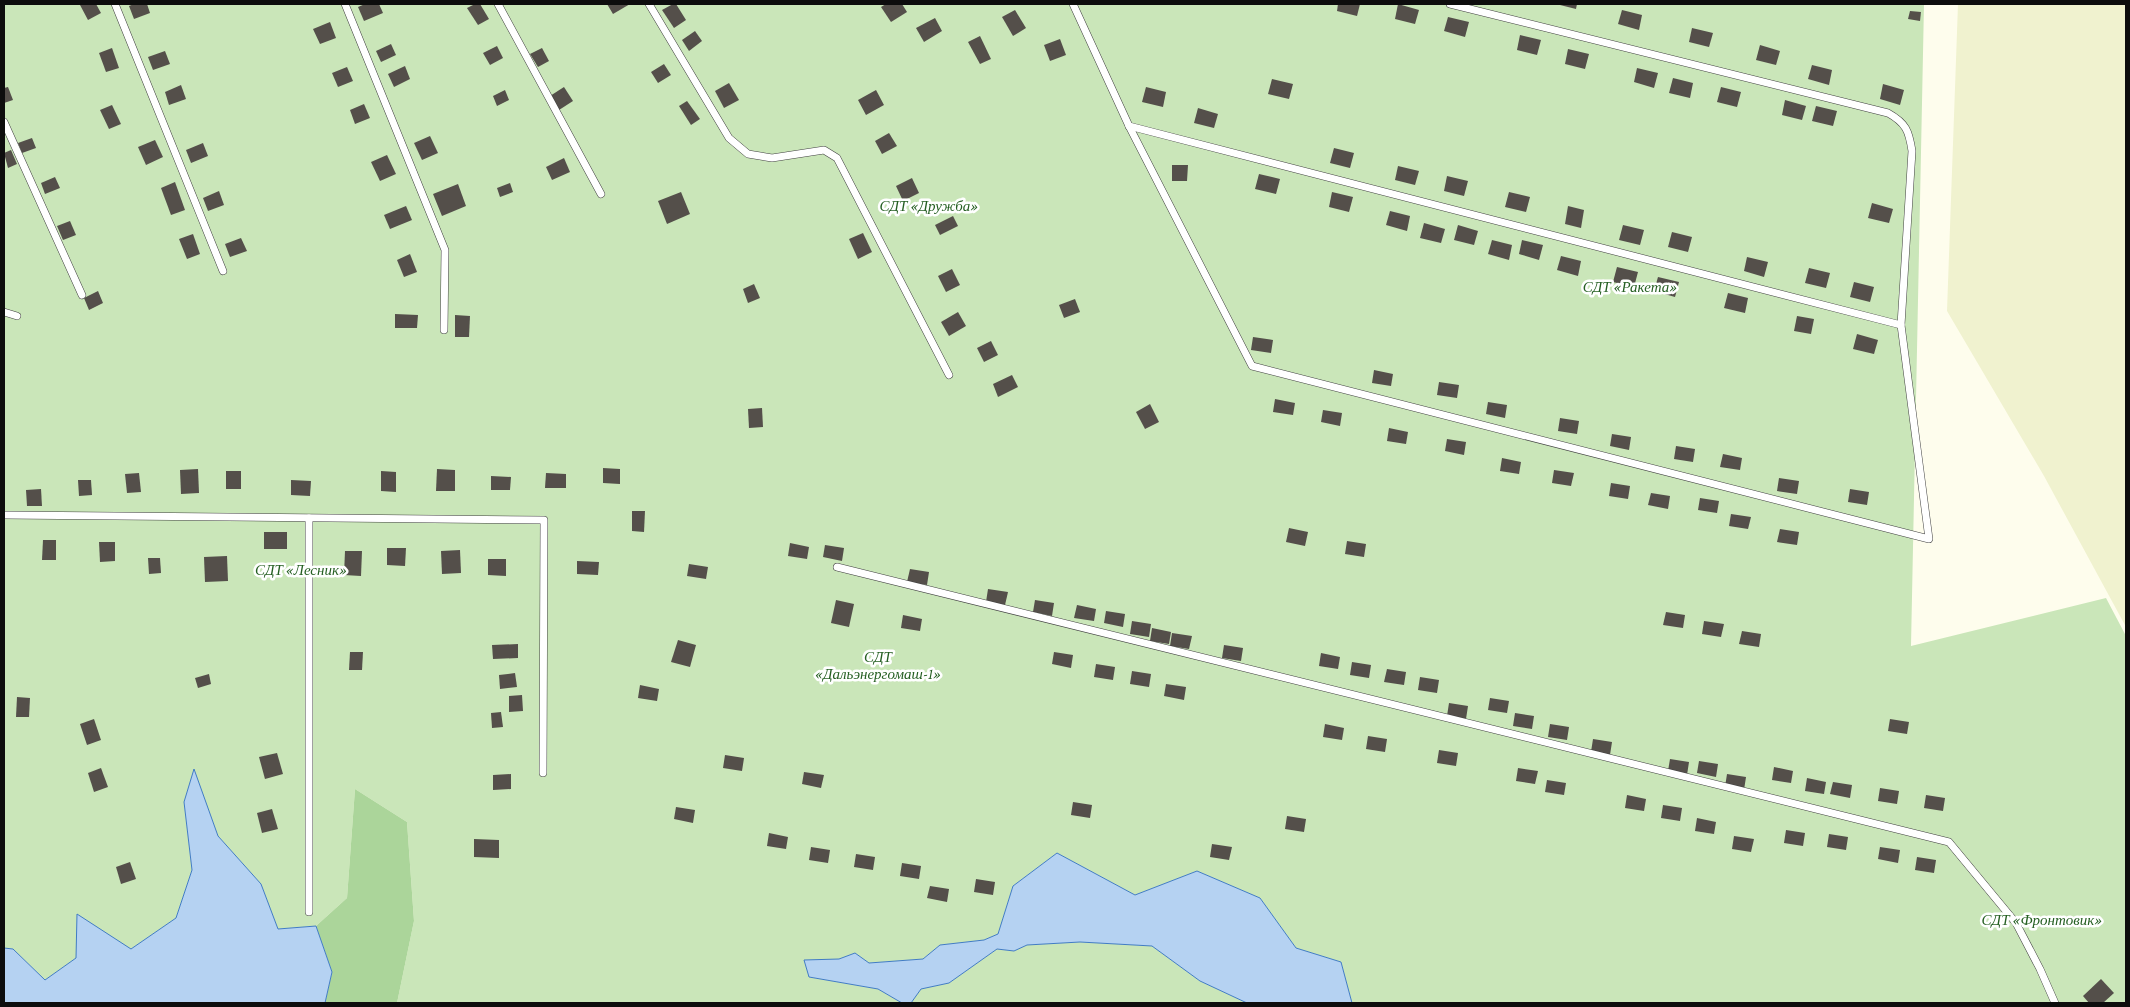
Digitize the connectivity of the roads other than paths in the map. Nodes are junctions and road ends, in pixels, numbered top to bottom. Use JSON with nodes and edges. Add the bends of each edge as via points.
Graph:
{"nodes":[{"id":1,"x":115,"y":4,"type":"edge"},
{"id":2,"x":344,"y":4,"type":"edge"},
{"id":3,"x":498,"y":4,"type":"edge"},
{"id":4,"x":649,"y":4,"type":"edge"},
{"id":5,"x":1073,"y":4,"type":"edge"},
{"id":6,"x":1450,"y":4,"type":"edge"},
{"id":7,"x":4,"y":122,"type":"edge"},
{"id":8,"x":1129,"y":126,"type":"junction"},
{"id":9,"x":602,"y":194,"type":"dead end"},
{"id":10,"x":223,"y":271,"type":"dead end"},
{"id":11,"x":82,"y":295,"type":"dead end"},
{"id":12,"x":4,"y":312,"type":"edge"},
{"id":13,"x":18,"y":316,"type":"dead end"},
{"id":14,"x":1901,"y":325,"type":"junction"},
{"id":15,"x":444,"y":330,"type":"dead end"},
{"id":16,"x":949,"y":375,"type":"dead end"},
{"id":17,"x":4,"y":515,"type":"edge"},
{"id":18,"x":309,"y":518,"type":"junction"},
{"id":19,"x":837,"y":567,"type":"dead end"},
{"id":20,"x":543,"y":773,"type":"dead end"},
{"id":21,"x":310,"y":912,"type":"dead end"},
{"id":22,"x":2055,"y":1003,"type":"edge"}],
"edges":[{"from":1,"to":10,"type":"lane"},
{"from":2,"to":15,"type":"lane","via":[[445,250]]},
{"from":3,"to":9,"type":"lane"},
{"from":4,"to":16,"type":"lane","via":[[729,138],[748,154],[772,158],[824,150],[837,158]]},
{"from":5,"to":8,"type":"lane"},
{"from":6,"to":14,"type":"lane","via":[[1888,113],[1900,120],[1909,134],[1912,150]]},
{"from":7,"to":11,"type":"lane"},
{"from":8,"to":14,"type":"lane"},
{"from":8,"to":14,"type":"lane","via":[[1252,366],[1929,539]]},
{"from":12,"to":13,"type":"lane"},
{"from":17,"to":18,"type":"lane"},
{"from":18,"to":20,"type":"lane","via":[[544,520]]},
{"from":18,"to":21,"type":"lane"},
{"from":19,"to":22,"type":"lane","via":[[1949,842],[2016,922]]}]}
